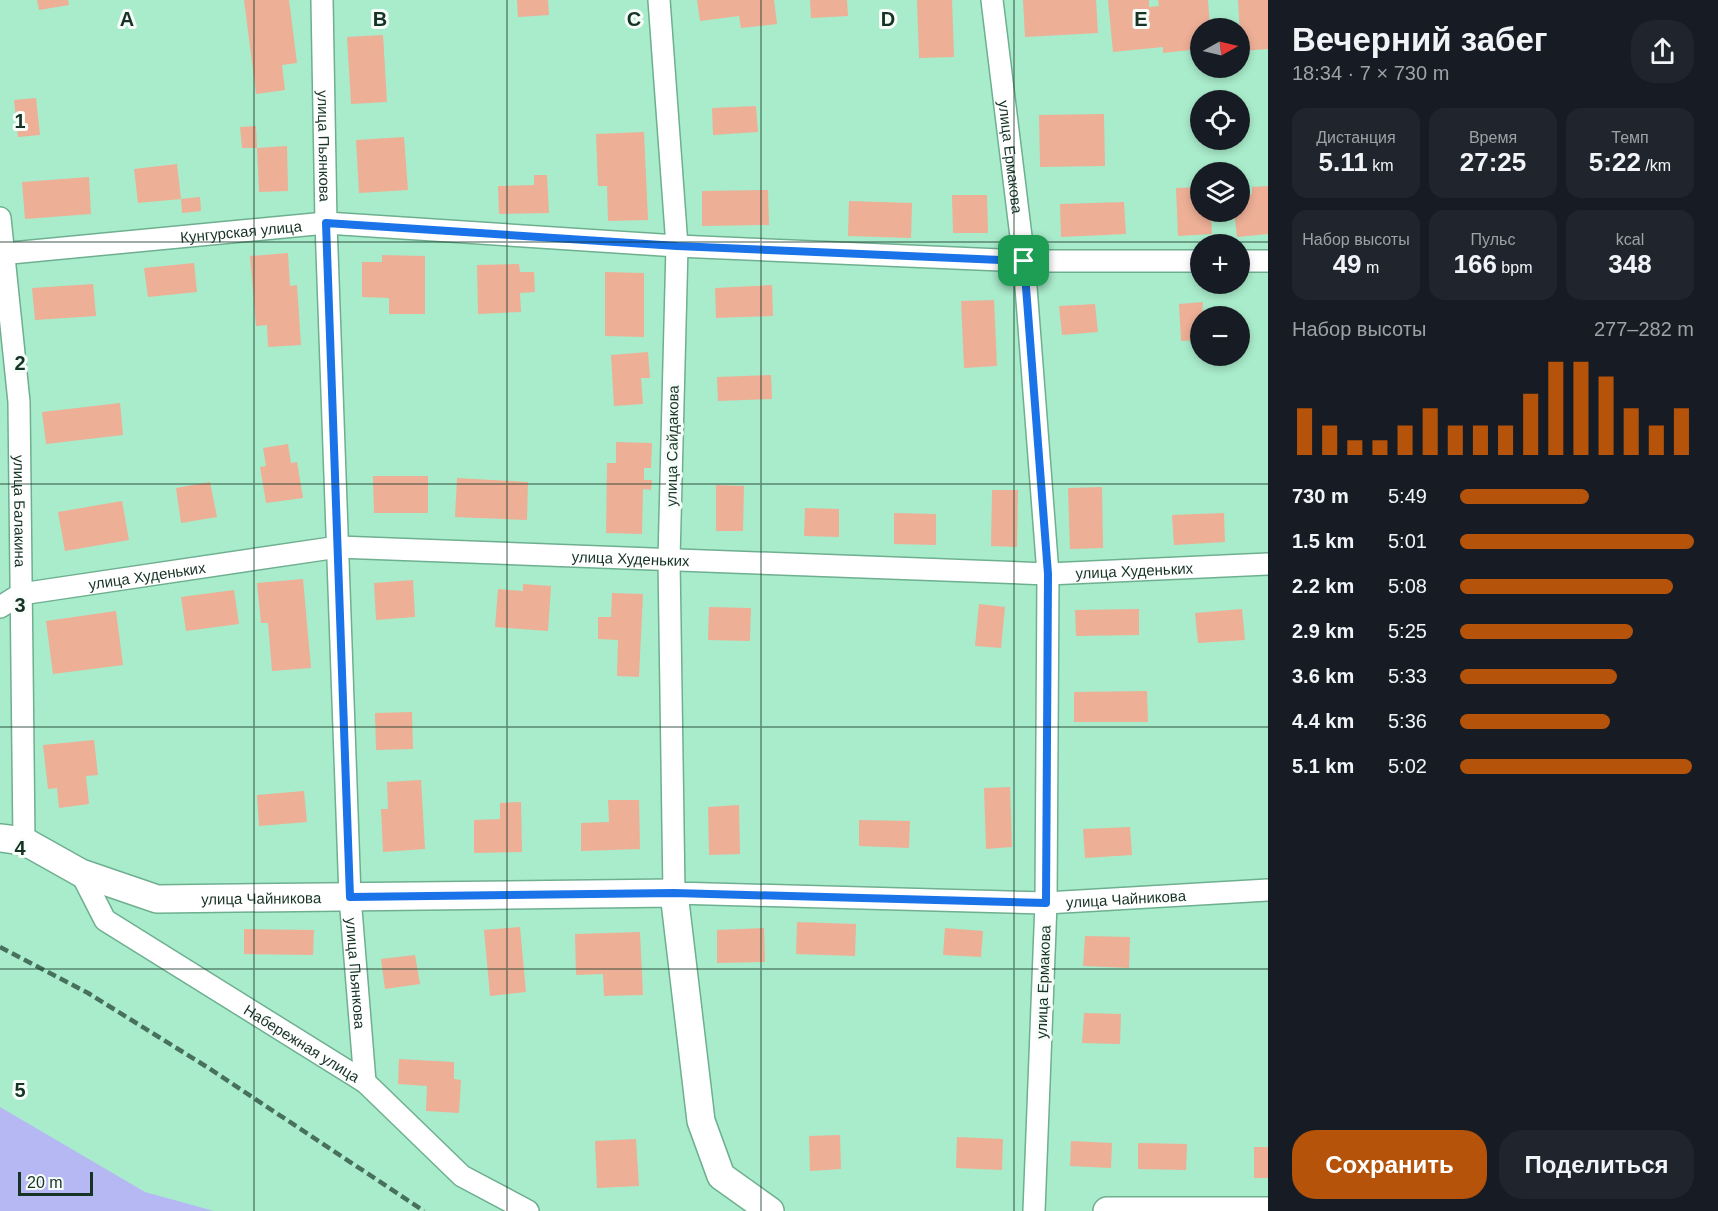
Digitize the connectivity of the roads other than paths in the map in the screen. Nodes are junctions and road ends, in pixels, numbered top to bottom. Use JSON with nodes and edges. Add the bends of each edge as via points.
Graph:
{"nodes":[{"id":1,"x":322,"y":0,"type":"edge"},
{"id":2,"x":659,"y":0,"type":"edge"},
{"id":3,"x":992,"y":0,"type":"edge"},
{"id":4,"x":0,"y":218,"type":"edge"},
{"id":5,"x":326,"y":223,"type":"junction"},
{"id":6,"x":677,"y":246,"type":"junction"},
{"id":7,"x":2,"y":254,"type":"edge"},
{"id":8,"x":1024,"y":261,"type":"junction"},
{"id":9,"x":1190,"y":261,"type":"edge"},
{"id":10,"x":1250,"y":261,"type":"edge"},
{"id":11,"x":1268,"y":261,"type":"edge"},
{"id":12,"x":338,"y":547,"type":"junction"},
{"id":13,"x":669,"y":559,"type":"junction"},
{"id":14,"x":1268,"y":564,"type":"edge"},
{"id":15,"x":1048,"y":574,"type":"junction"},
{"id":16,"x":21,"y":594,"type":"junction"},
{"id":17,"x":0,"y":606,"type":"edge"},
{"id":18,"x":12,"y":840,"type":"edge"},
{"id":19,"x":81,"y":873,"type":"junction"},
{"id":20,"x":1268,"y":890,"type":"edge"},
{"id":21,"x":674,"y":893,"type":"junction"},
{"id":22,"x":350,"y":897,"type":"junction"},
{"id":23,"x":1046,"y":903,"type":"junction"},
{"id":24,"x":365,"y":1082,"type":"junction"},
{"id":25,"x":528,"y":1211,"type":"edge"},
{"id":26,"x":770,"y":1211,"type":"edge"},
{"id":27,"x":1034,"y":1211,"type":"edge"},
{"id":28,"x":1107,"y":1211,"type":"edge"},
{"id":29,"x":1268,"y":1211,"type":"edge"}],
"edges":[{"from":1,"to":5,"type":"street","name":"улица Пьянкова"},
{"from":2,"to":6,"type":"street","name":"улица Сайдакова"},
{"from":3,"to":8,"type":"street","name":"улица Ермакова"},
{"from":4,"to":7,"type":"street","name":"улица Балакина"},
{"from":5,"to":6,"type":"street","name":"Кунгурская улица"},
{"from":5,"to":7,"type":"street","name":"Кунгурская улица"},
{"from":5,"to":12,"type":"street","name":"улица Пьянкова"},
{"from":6,"to":8,"type":"street","name":"Кунгурская улица"},
{"from":6,"to":13,"type":"street","name":"улица Сайдакова"},
{"from":7,"to":16,"type":"street","name":"улица Балакина","via":[[19,402]]},
{"from":8,"to":9,"type":"street","name":"Кунгурская улица"},
{"from":8,"to":15,"type":"street","name":"улица Ермакова"},
{"from":10,"to":11,"type":"street"},
{"from":12,"to":13,"type":"street","name":"улица Худеньких"},
{"from":12,"to":16,"type":"street","name":"улица Худеньких"},
{"from":12,"to":22,"type":"street","name":"улица Пьянкова"},
{"from":13,"to":15,"type":"street","name":"улица Худеньких"},
{"from":13,"to":21,"type":"street","name":"улица Сайдакова"},
{"from":14,"to":15,"type":"street","name":"улица Худеньких"},
{"from":15,"to":23,"type":"street","name":"улица Ермакова"},
{"from":16,"to":17,"type":"street","name":"улица Худеньких"},
{"from":16,"to":18,"type":"street","name":"улица Балакина"},
{"from":18,"to":19,"type":"street","name":"улица Чайникова"},
{"from":19,"to":22,"type":"street","name":"улица Чайникова","via":[[157,898]]},
{"from":19,"to":24,"type":"street","name":"Набережная улица","via":[[105,920]]},
{"from":20,"to":23,"type":"street","name":"улица Чайникова"},
{"from":21,"to":22,"type":"street","name":"улица Чайникова"},
{"from":21,"to":23,"type":"street","name":"улица Чайникова"},
{"from":21,"to":26,"type":"street","via":[[701,1121],[721,1176]]},
{"from":22,"to":24,"type":"street","name":"улица Пьянкова"},
{"from":23,"to":27,"type":"street","name":"улица Ермакова"},
{"from":24,"to":25,"type":"street","name":"Набережная улица","via":[[462,1176]]},
{"from":28,"to":29,"type":"street"}]}
